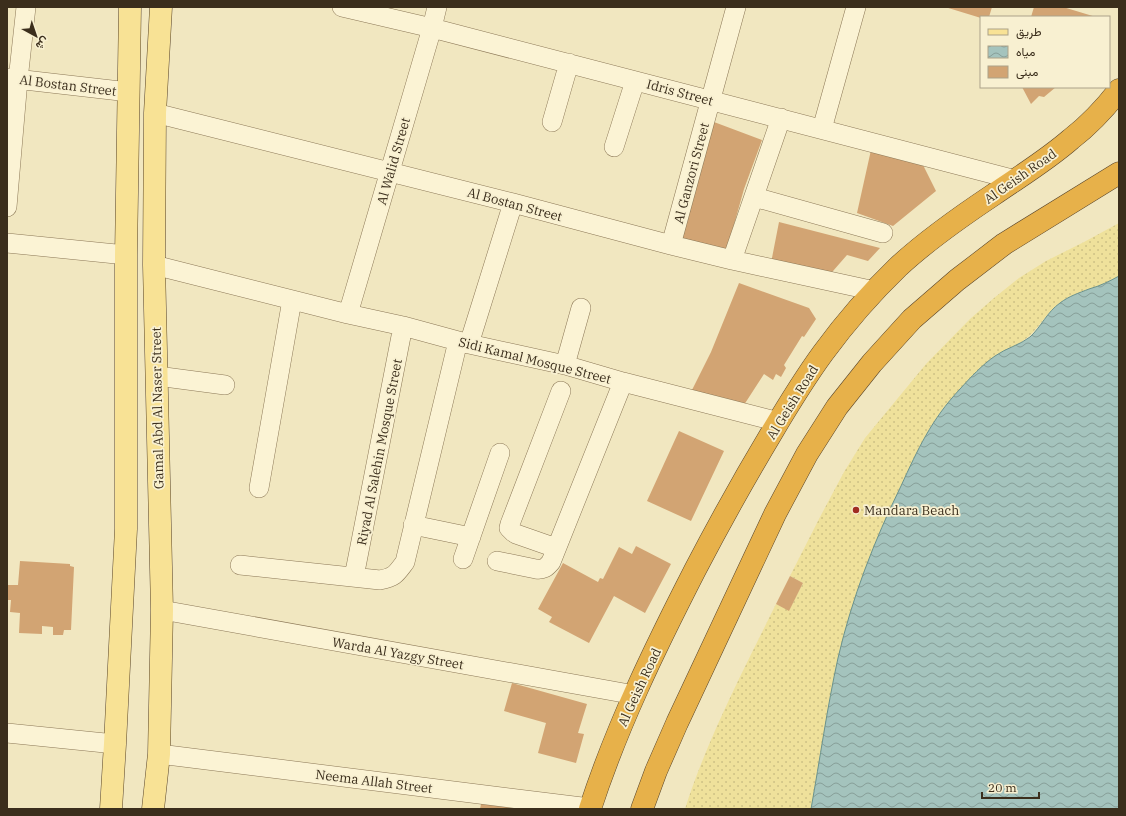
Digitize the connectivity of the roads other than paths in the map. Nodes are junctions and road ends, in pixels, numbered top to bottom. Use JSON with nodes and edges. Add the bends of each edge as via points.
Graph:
{"nodes":[{"id":1,"x":26,"y":7,"type":"edge"},
{"id":2,"x":130,"y":7,"type":"edge"},
{"id":3,"x":161,"y":7,"type":"edge"},
{"id":4,"x":342,"y":7,"type":"edge"},
{"id":5,"x":437,"y":7,"type":"edge"},
{"id":6,"x":736,"y":7,"type":"edge"},
{"id":7,"x":856,"y":7,"type":"edge"},
{"id":8,"x":432,"y":28,"type":"junction"},
{"id":9,"x":569,"y":64,"type":"junction"},
{"id":10,"x":13,"y":79,"type":"edge"},
{"id":11,"x":635,"y":81,"type":"junction"},
{"id":12,"x":1119,"y":90,"type":"edge"},
{"id":13,"x":129,"y":92,"type":"junction"},
{"id":14,"x":710,"y":100,"type":"junction"},
{"id":15,"x":1111,"y":106,"type":"edge"},
{"id":16,"x":155,"y":113,"type":"junction"},
{"id":17,"x":781,"y":118,"type":"junction"},
{"id":18,"x":552,"y":122,"type":"dead end"},
{"id":19,"x":822,"y":129,"type":"junction"},
{"id":20,"x":614,"y":147,"type":"dead end"},
{"id":21,"x":389,"y":172,"type":"junction"},
{"id":22,"x":1119,"y":173,"type":"edge"},
{"id":23,"x":1016,"y":180,"type":"junction"},
{"id":24,"x":754,"y":197,"type":"junction"},
{"id":25,"x":513,"y":203,"type":"junction"},
{"id":26,"x":7,"y":207,"type":"edge"},
{"id":27,"x":883,"y":233,"type":"dead end"},
{"id":28,"x":7,"y":243,"type":"edge"},
{"id":29,"x":671,"y":246,"type":"junction"},
{"id":30,"x":126,"y":256,"type":"junction"},
{"id":31,"x":732,"y":260,"type":"junction"},
{"id":32,"x":154,"y":265,"type":"junction"},
{"id":33,"x":875,"y":291,"type":"junction"},
{"id":34,"x":292,"y":300,"type":"junction"},
{"id":35,"x":581,"y":308,"type":"dead end"},
{"id":36,"x":348,"y":314,"type":"junction"},
{"id":37,"x":403,"y":326,"type":"junction"},
{"id":38,"x":464,"y":342,"type":"junction"},
{"id":39,"x":565,"y":365,"type":"junction"},
{"id":40,"x":157,"y":376,"type":"junction"},
{"id":41,"x":623,"y":382,"type":"junction"},
{"id":42,"x":225,"y":385,"type":"dead end"},
{"id":43,"x":562,"y":391,"type":"dead end"},
{"id":44,"x":779,"y":422,"type":"junction"},
{"id":45,"x":500,"y":454,"type":"dead end"},
{"id":46,"x":259,"y":488,"type":"dead end"},
{"id":47,"x":413,"y":525,"type":"junction"},
{"id":48,"x":471,"y":537,"type":"junction"},
{"id":49,"x":556,"y":548,"type":"junction"},
{"id":50,"x":463,"y":559,"type":"dead end"},
{"id":51,"x":497,"y":561,"type":"dead end"},
{"id":52,"x":240,"y":565,"type":"dead end"},
{"id":53,"x":354,"y":577,"type":"junction"},
{"id":54,"x":162,"y":610,"type":"junction"},
{"id":55,"x":635,"y":695,"type":"junction"},
{"id":56,"x":7,"y":733,"type":"edge"},
{"id":57,"x":115,"y":744,"type":"junction"},
{"id":58,"x":158,"y":754,"type":"junction"},
{"id":59,"x":590,"y":808,"type":"edge"},
{"id":60,"x":111,"y":809,"type":"edge"},
{"id":61,"x":153,"y":809,"type":"edge"},
{"id":62,"x":642,"y":809,"type":"edge"}],
"edges":[{"from":1,"to":10,"type":"street"},
{"from":2,"to":13,"type":"main road"},
{"from":3,"to":16,"type":"main road","name":"Gamal Abd Al Naser Street"},
{"from":4,"to":8,"type":"street","name":"Idris Street"},
{"from":5,"to":8,"type":"street","name":"Al Walid Street"},
{"from":6,"to":14,"type":"street","name":"Al Ganzori Street"},
{"from":7,"to":19,"type":"street"},
{"from":8,"to":9,"type":"street","name":"Idris Street"},
{"from":8,"to":21,"type":"street","name":"Al Walid Street"},
{"from":9,"to":11,"type":"street","name":"Idris Street"},
{"from":9,"to":18,"type":"street"},
{"from":10,"to":13,"type":"street","name":"Al Bostan Street"},
{"from":10,"to":26,"type":"street"},
{"from":11,"to":14,"type":"street","name":"Idris Street"},
{"from":11,"to":20,"type":"street"},
{"from":12,"to":15,"type":"highway","name":"Al Geish Road"},
{"from":13,"to":30,"type":"main road"},
{"from":14,"to":17,"type":"street","name":"Idris Street"},
{"from":14,"to":29,"type":"street","name":"Al Ganzori Street"},
{"from":15,"to":23,"type":"highway","name":"Al Geish Road","via":[[1071,140]]},
{"from":16,"to":21,"type":"street","name":"Al Bostan Street"},
{"from":16,"to":32,"type":"main road","name":"Gamal Abd Al Naser Street"},
{"from":17,"to":19,"type":"street","name":"Idris Street"},
{"from":17,"to":24,"type":"street"},
{"from":19,"to":23,"type":"street","name":"Idris Street"},
{"from":21,"to":25,"type":"street","name":"Al Bostan Street"},
{"from":21,"to":36,"type":"street","name":"Al Walid Street"},
{"from":22,"to":62,"type":"highway","via":[[1004,244],[957,280],[912,319],[837,407],[807,454],[775,514],[677,722]]},
{"from":23,"to":33,"type":"highway","name":"Al Geish Road","via":[[925,244]]},
{"from":24,"to":27,"type":"street"},
{"from":24,"to":31,"type":"street"},
{"from":25,"to":29,"type":"street","name":"Al Bostan Street"},
{"from":25,"to":38,"type":"street"},
{"from":28,"to":30,"type":"street"},
{"from":29,"to":31,"type":"street","name":"Al Bostan Street"},
{"from":30,"to":57,"type":"main road","via":[[126,529]]},
{"from":31,"to":33,"type":"street","name":"Al Bostan Street"},
{"from":32,"to":34,"type":"street","name":"Sidi Kamal Mosque Street"},
{"from":32,"to":40,"type":"main road","name":"Gamal Abd Al Naser Street"},
{"from":33,"to":44,"type":"highway","name":"Al Geish Road","via":[[823,353]]},
{"from":34,"to":36,"type":"street","name":"Sidi Kamal Mosque Street"},
{"from":34,"to":46,"type":"street"},
{"from":35,"to":39,"type":"street"},
{"from":36,"to":37,"type":"street","name":"Sidi Kamal Mosque Street"},
{"from":37,"to":38,"type":"street","name":"Sidi Kamal Mosque Street"},
{"from":37,"to":53,"type":"street","name":"Riyad Al Salehin Mosque Street"},
{"from":38,"to":39,"type":"street","name":"Sidi Kamal Mosque Street"},
{"from":38,"to":47,"type":"street"},
{"from":39,"to":41,"type":"street","name":"Sidi Kamal Mosque Street"},
{"from":40,"to":42,"type":"street"},
{"from":40,"to":54,"type":"main road","name":"Gamal Abd Al Naser Street"},
{"from":41,"to":44,"type":"street","name":"Sidi Kamal Mosque Street"},
{"from":41,"to":49,"type":"street"},
{"from":43,"to":49,"type":"street","via":[[509,528],[516,534]]},
{"from":44,"to":55,"type":"highway","name":"Al Geish Road","via":[[748,472],[706,550]]},
{"from":45,"to":48,"type":"street"},
{"from":47,"to":48,"type":"street"},
{"from":47,"to":53,"type":"street","via":[[405,562],[392,577],[380,580]]},
{"from":48,"to":50,"type":"street"},
{"from":49,"to":51,"type":"street","via":[[547,568],[541,570]]},
{"from":52,"to":53,"type":"street"},
{"from":54,"to":55,"type":"street","name":"Warda Al Yazgy Street"},
{"from":54,"to":58,"type":"main road","name":"Gamal Abd Al Naser Street"},
{"from":55,"to":59,"type":"highway","name":"Al Geish Road","via":[[610,751]]},
{"from":56,"to":57,"type":"street"},
{"from":57,"to":60,"type":"main road"},
{"from":58,"to":59,"type":"street","name":"Neema Allah Street"},
{"from":58,"to":61,"type":"main road","name":"Gamal Abd Al Naser Street"}]}
